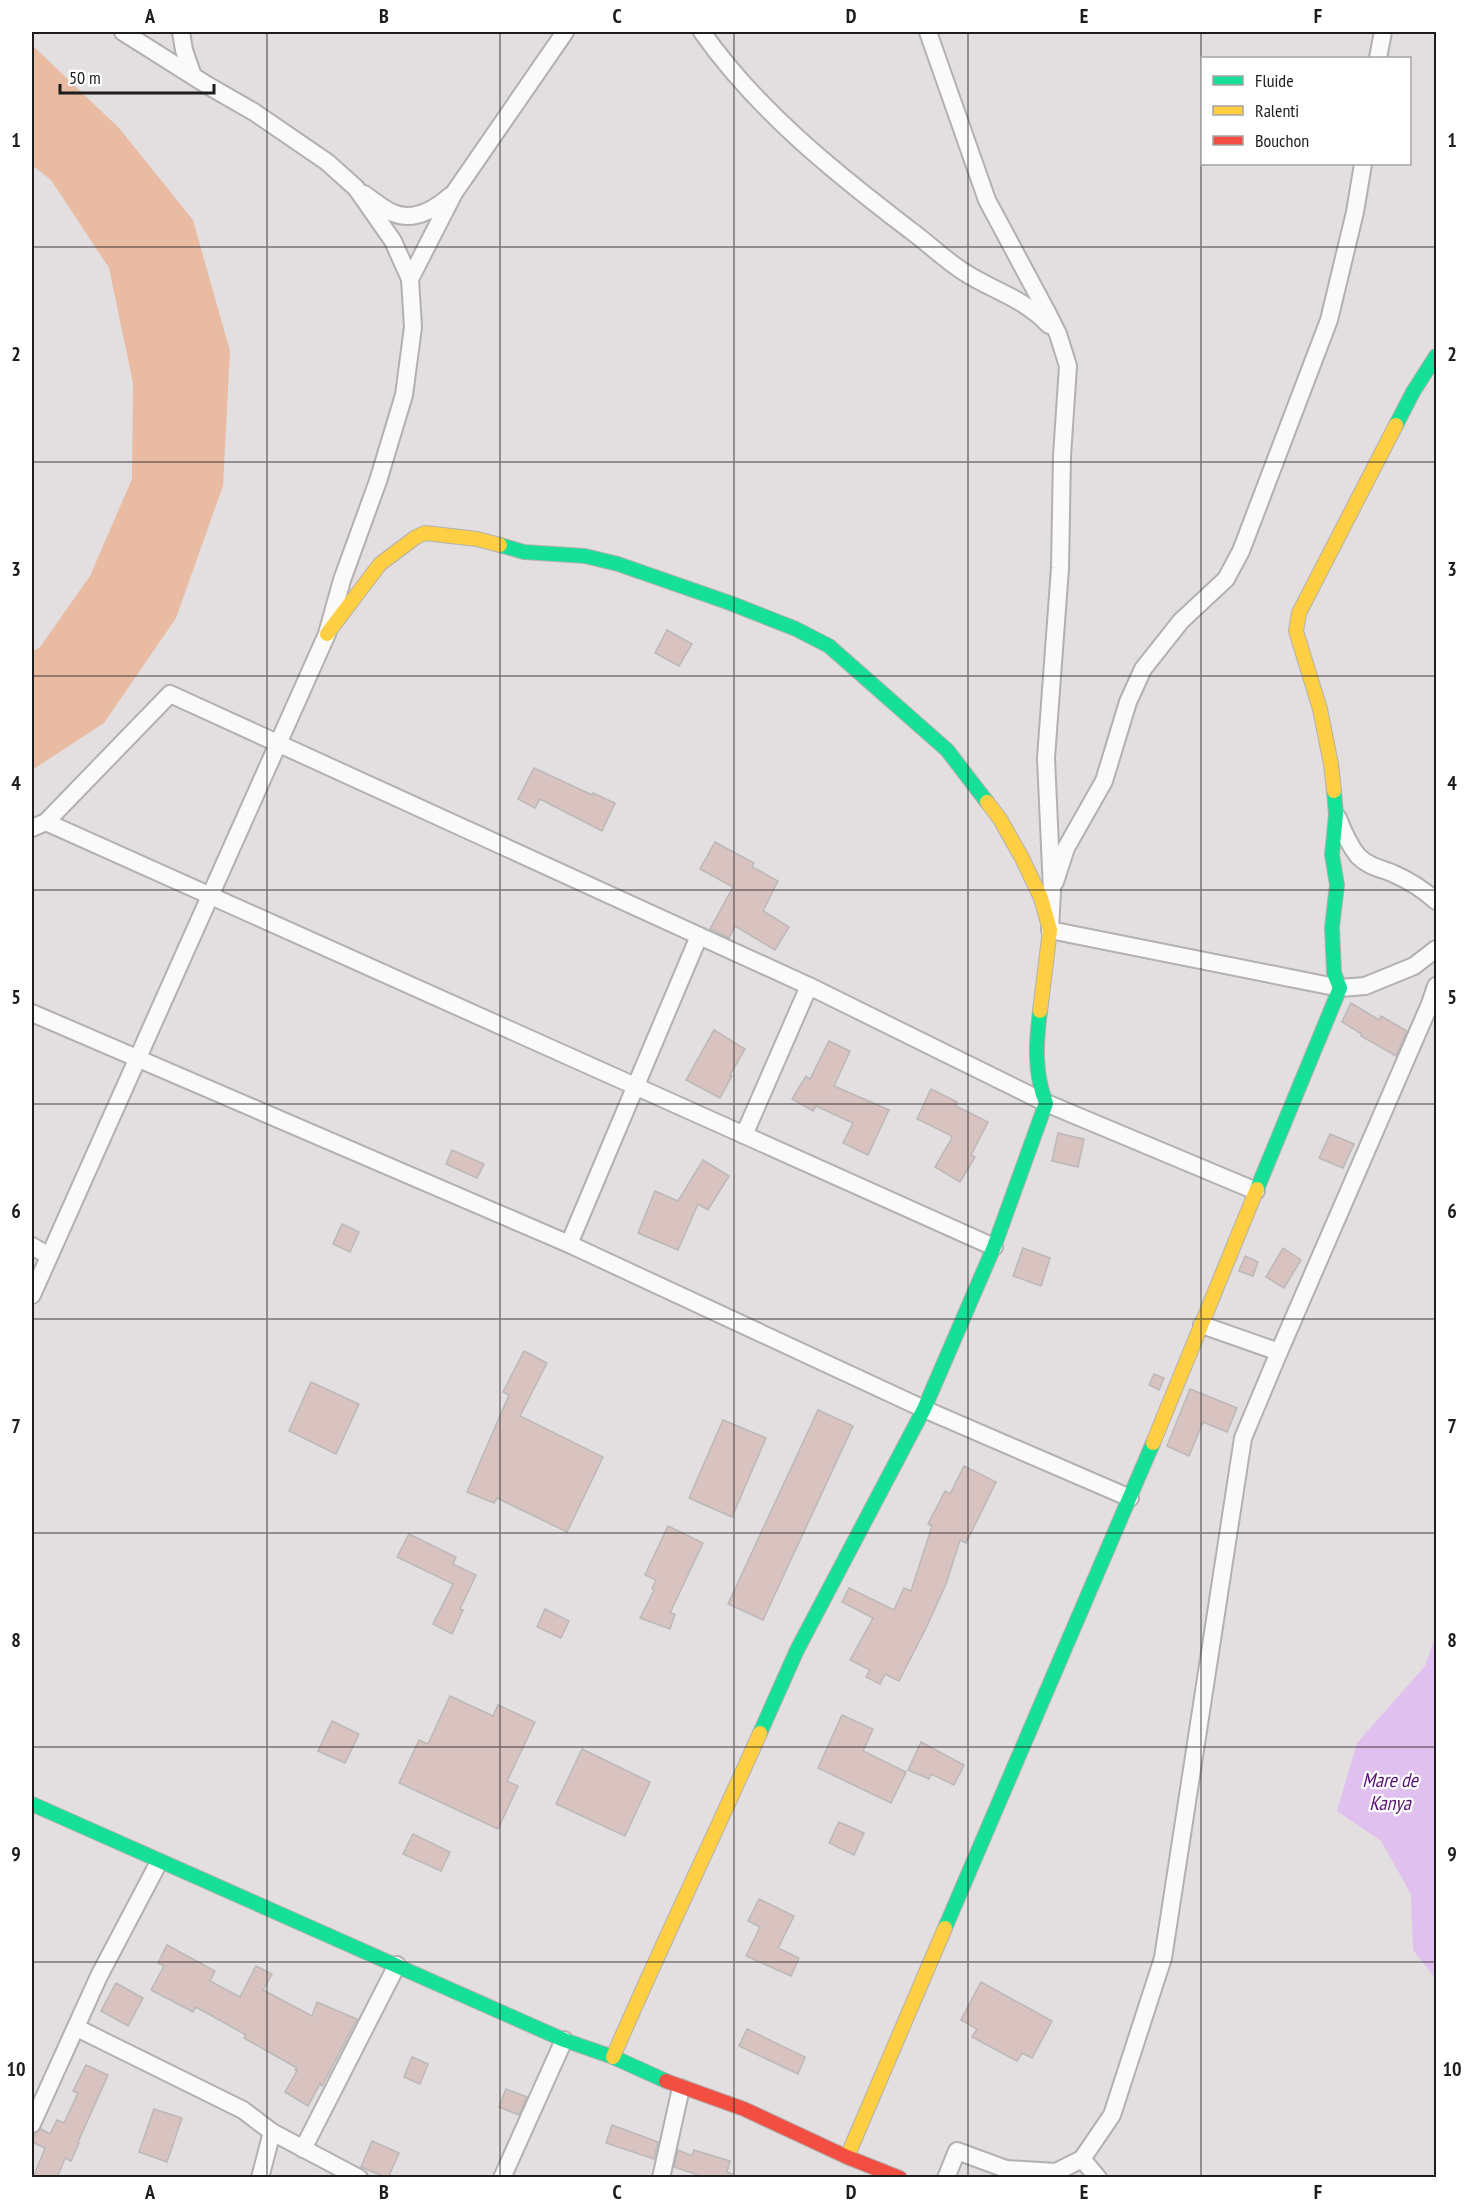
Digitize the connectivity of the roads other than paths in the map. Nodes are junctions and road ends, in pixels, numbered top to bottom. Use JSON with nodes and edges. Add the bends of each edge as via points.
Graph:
{"nodes":[{"id":1,"x":123,"y":32,"type":"edge"},
{"id":2,"x":181,"y":32,"type":"edge"},
{"id":3,"x":565,"y":32,"type":"edge"},
{"id":4,"x":702,"y":32,"type":"edge"},
{"id":5,"x":928,"y":32,"type":"edge"},
{"id":6,"x":1383,"y":32,"type":"edge"},
{"id":7,"x":1378,"y":57,"type":"edge"},
{"id":8,"x":193,"y":76,"type":"junction"},
{"id":9,"x":1362,"y":165,"type":"edge"},
{"id":10,"x":356,"y":189,"type":"junction"},
{"id":11,"x":454,"y":193,"type":"junction"},
{"id":12,"x":410,"y":279,"type":"junction"},
{"id":13,"x":1058,"y":334,"type":"junction"},
{"id":14,"x":1437,"y":356,"type":"edge"},
{"id":15,"x":327,"y":634,"type":"junction"},
{"id":16,"x":279,"y":744,"type":"junction"},
{"id":17,"x":1336,"y":814,"type":"junction"},
{"id":18,"x":39,"y":825,"type":"edge"},
{"id":19,"x":1052,"y":891,"type":"junction"},
{"id":20,"x":211,"y":896,"type":"junction"},
{"id":21,"x":1437,"y":900,"type":"edge"},
{"id":22,"x":1050,"y":930,"type":"junction"},
{"id":23,"x":699,"y":936,"type":"junction"},
{"id":24,"x":1437,"y":949,"type":"edge"},
{"id":25,"x":809,"y":986,"type":"junction"},
{"id":26,"x":1437,"y":986,"type":"edge"},
{"id":27,"x":1340,"y":988,"type":"junction"},
{"id":28,"x":32,"y":1013,"type":"edge"},
{"id":29,"x":138,"y":1060,"type":"junction"},
{"id":30,"x":636,"y":1087,"type":"junction"},
{"id":31,"x":1046,"y":1103,"type":"junction"},
{"id":32,"x":744,"y":1135,"type":"junction"},
{"id":33,"x":1256,"y":1191,"type":"junction"},
{"id":34,"x":568,"y":1244,"type":"junction"},
{"id":35,"x":32,"y":1246,"type":"edge"},
{"id":36,"x":994,"y":1247,"type":"junction"},
{"id":37,"x":49,"y":1256,"type":"junction"},
{"id":38,"x":32,"y":1295,"type":"edge"},
{"id":39,"x":1202,"y":1325,"type":"junction"},
{"id":40,"x":1279,"y":1352,"type":"junction"},
{"id":41,"x":924,"y":1409,"type":"junction"},
{"id":42,"x":1130,"y":1498,"type":"junction"},
{"id":43,"x":32,"y":1804,"type":"edge"},
{"id":44,"x":159,"y":1862,"type":"junction"},
{"id":45,"x":397,"y":1965,"type":"junction"},
{"id":46,"x":77,"y":2028,"type":"junction"},
{"id":47,"x":564,"y":2040,"type":"junction"},
{"id":48,"x":613,"y":2057,"type":"junction"},
{"id":49,"x":681,"y":2088,"type":"junction"},
{"id":50,"x":32,"y":2124,"type":"edge"},
{"id":51,"x":272,"y":2132,"type":"junction"},
{"id":52,"x":303,"y":2149,"type":"junction"},
{"id":53,"x":847,"y":2157,"type":"junction"},
{"id":54,"x":1082,"y":2159,"type":"junction"},
{"id":55,"x":875,"y":2173,"type":"edge"},
{"id":56,"x":260,"y":2178,"type":"edge"},
{"id":57,"x":359,"y":2178,"type":"edge"},
{"id":58,"x":502,"y":2178,"type":"edge"},
{"id":59,"x":661,"y":2178,"type":"edge"},
{"id":60,"x":900,"y":2178,"type":"edge"},
{"id":61,"x":946,"y":2178,"type":"edge"},
{"id":62,"x":1098,"y":2178,"type":"edge"}],
"edges":[{"from":1,"to":8,"type":"street"},
{"from":2,"to":8,"type":"street"},
{"from":3,"to":11,"type":"street"},
{"from":4,"to":13,"type":"street","via":[[753,94],[871,200],[964,272],[1038,313]]},
{"from":5,"to":13,"type":"street","via":[[987,200]]},
{"from":6,"to":7,"type":"street"},
{"from":8,"to":10,"type":"street","via":[[318,156]]},
{"from":9,"to":19,"type":"street","via":[[1355,212],[1329,320],[1241,551],[1226,579],[1181,621],[1143,669],[1128,702],[1104,781],[1066,848]]},
{"from":10,"to":11,"type":"street","via":[[394,214],[417,215],[434,210]]},
{"from":10,"to":12,"type":"street","via":[[393,242]]},
{"from":11,"to":12,"type":"street"},
{"from":12,"to":15,"type":"street","via":[[413,327],[404,395]]},
{"from":13,"to":19,"type":"street","via":[[1068,366],[1060,568],[1046,758]]},
{"from":14,"to":17,"type":"main road","via":[[1398,419],[1299,613],[1296,632],[1320,709]]},
{"from":15,"to":16,"type":"street"},
{"from":15,"to":22,"type":"main road","via":[[381,564],[424,533],[618,564],[796,629],[829,646],[947,750],[1000,819],[1041,898]]},
{"from":16,"to":18,"type":"street","via":[[170,694]]},
{"from":16,"to":20,"type":"street"},
{"from":16,"to":23,"type":"street"},
{"from":17,"to":21,"type":"street","via":[[1358,856],[1372,867],[1420,887]]},
{"from":17,"to":27,"type":"main road","via":[[1332,855],[1337,885],[1332,927],[1334,973]]},
{"from":18,"to":20,"type":"street"},
{"from":19,"to":22,"type":"street"},
{"from":20,"to":29,"type":"street"},
{"from":20,"to":30,"type":"street"},
{"from":22,"to":27,"type":"street"},
{"from":22,"to":31,"type":"main road","via":[[1036,1063]]},
{"from":23,"to":25,"type":"street"},
{"from":23,"to":30,"type":"street"},
{"from":24,"to":27,"type":"street","via":[[1414,966],[1365,986]]},
{"from":25,"to":31,"type":"street"},
{"from":25,"to":32,"type":"street"},
{"from":26,"to":40,"type":"street"},
{"from":27,"to":33,"type":"main road"},
{"from":28,"to":29,"type":"street"},
{"from":29,"to":34,"type":"street"},
{"from":29,"to":37,"type":"street"},
{"from":30,"to":32,"type":"street"},
{"from":30,"to":34,"type":"street"},
{"from":31,"to":33,"type":"street"},
{"from":31,"to":36,"type":"main road"},
{"from":32,"to":36,"type":"street"},
{"from":33,"to":39,"type":"main road"},
{"from":34,"to":41,"type":"street"},
{"from":35,"to":37,"type":"street"},
{"from":36,"to":41,"type":"main road"},
{"from":37,"to":38,"type":"street"},
{"from":39,"to":40,"type":"street"},
{"from":39,"to":42,"type":"main road"},
{"from":40,"to":54,"type":"street","via":[[1243,1438],[1163,1958],[1112,2115]]},
{"from":41,"to":42,"type":"street"},
{"from":41,"to":48,"type":"main road","via":[[797,1650]]},
{"from":42,"to":53,"type":"main road"},
{"from":43,"to":44,"type":"main road"},
{"from":44,"to":45,"type":"main road"},
{"from":44,"to":46,"type":"street","via":[[99,1976]]},
{"from":45,"to":47,"type":"main road"},
{"from":45,"to":52,"type":"street"},
{"from":46,"to":50,"type":"street"},
{"from":46,"to":51,"type":"street","via":[[243,2110]]},
{"from":47,"to":48,"type":"main road"},
{"from":47,"to":58,"type":"street"},
{"from":48,"to":49,"type":"main road"},
{"from":49,"to":53,"type":"main road","via":[[744,2109]]},
{"from":49,"to":59,"type":"street"},
{"from":51,"to":52,"type":"street"},
{"from":51,"to":56,"type":"street"},
{"from":52,"to":57,"type":"street"},
{"from":53,"to":55,"type":"main road"},
{"from":54,"to":61,"type":"street","via":[[1056,2172],[1036,2171],[1006,2169],[957,2151]]},
{"from":54,"to":62,"type":"street"},
{"from":55,"to":60,"type":"main road"}]}
